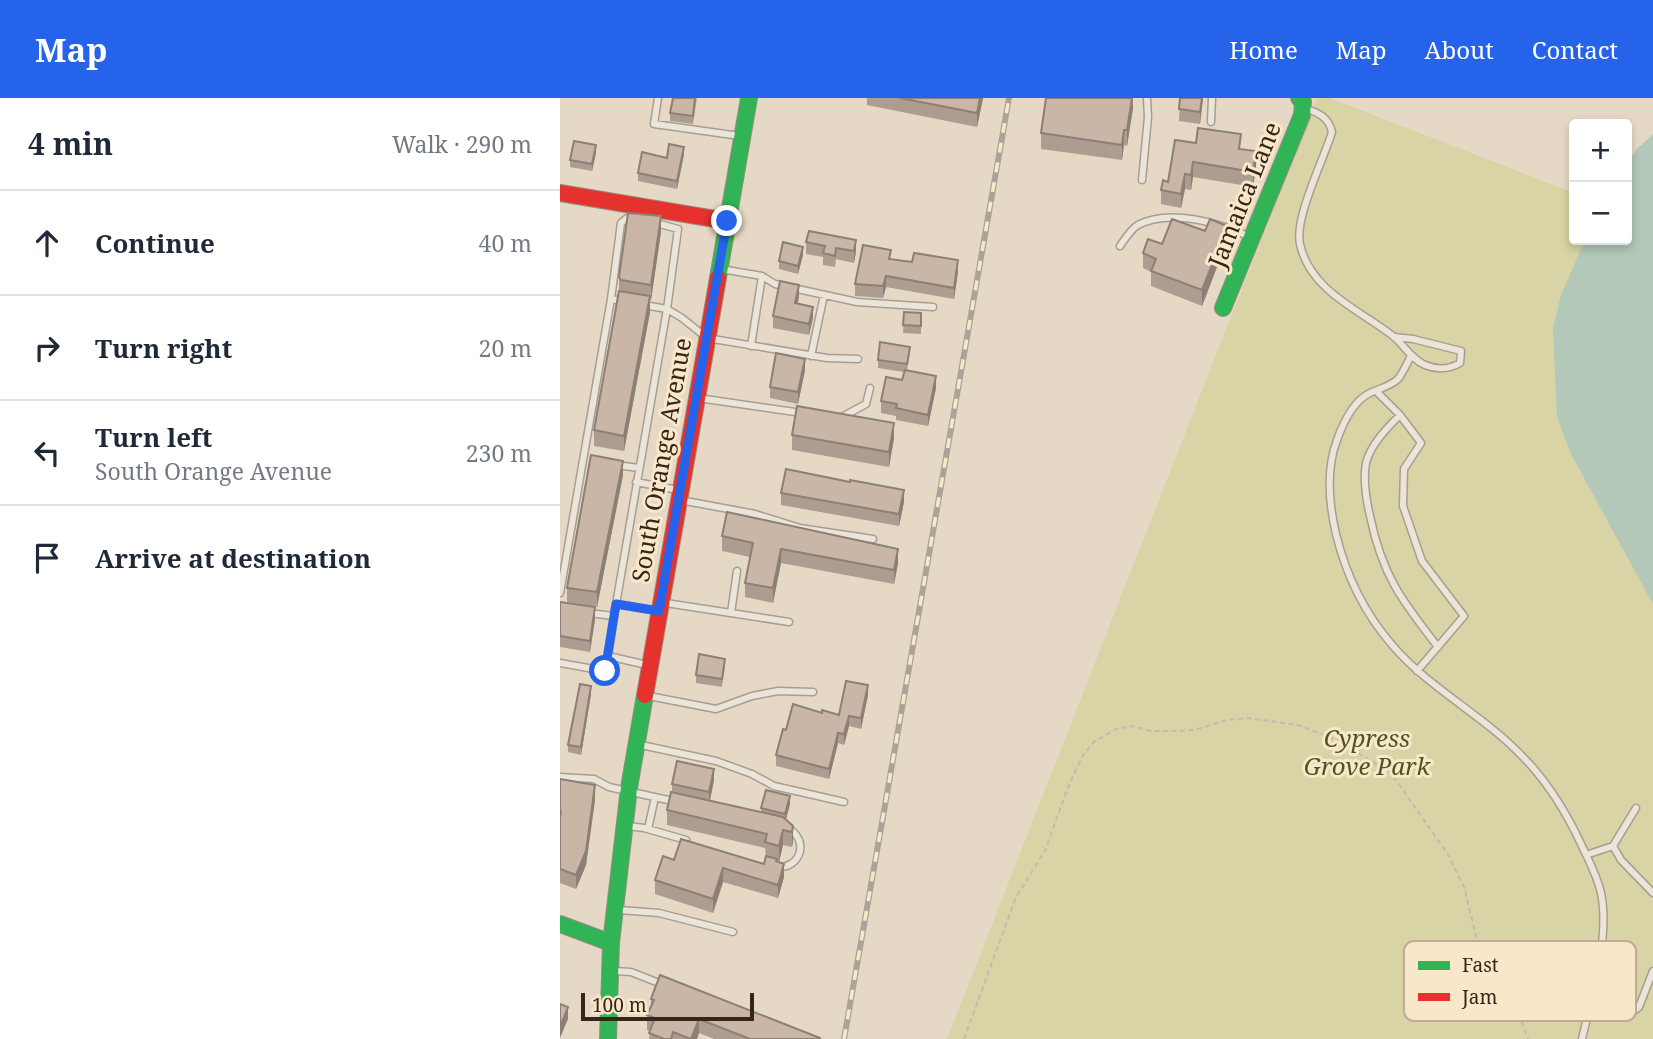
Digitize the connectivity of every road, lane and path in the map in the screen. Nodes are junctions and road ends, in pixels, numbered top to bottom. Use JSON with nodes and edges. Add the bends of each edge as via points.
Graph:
{"nodes":[{"id":1,"x":658,"y":98,"type":"edge"},
{"id":2,"x":749,"y":98,"type":"edge"},
{"id":3,"x":1147,"y":98,"type":"edge"},
{"id":4,"x":1212,"y":98,"type":"edge"},
{"id":5,"x":1301,"y":103,"type":"edge"},
{"id":6,"x":1211,"y":122,"type":"dead end"},
{"id":7,"x":742,"y":136,"type":"junction"},
{"id":8,"x":1142,"y":180,"type":"dead end"},
{"id":9,"x":560,"y":193,"type":"edge"},
{"id":10,"x":727,"y":221,"type":"junction"},
{"id":11,"x":1252,"y":238,"type":"junction"},
{"id":12,"x":1120,"y":246,"type":"dead end"},
{"id":13,"x":719,"y":269,"type":"junction"},
{"id":14,"x":762,"y":276,"type":"junction"},
{"id":15,"x":824,"y":295,"type":"junction"},
{"id":16,"x":611,"y":299,"type":"junction"},
{"id":17,"x":933,"y":307,"type":"dead end"},
{"id":18,"x":1223,"y":308,"type":"dead end"},
{"id":19,"x":667,"y":309,"type":"junction"},
{"id":20,"x":1394,"y":337,"type":"junction"},
{"id":21,"x":707,"y":338,"type":"junction"},
{"id":22,"x":751,"y":346,"type":"junction"},
{"id":23,"x":811,"y":356,"type":"junction"},
{"id":24,"x":1411,"y":356,"type":"junction"},
{"id":25,"x":858,"y":359,"type":"dead end"},
{"id":26,"x":870,"y":388,"type":"dead end"},
{"id":27,"x":1376,"y":391,"type":"junction"},
{"id":28,"x":696,"y":398,"type":"junction"},
{"id":29,"x":814,"y":415,"type":"edge"},
{"id":30,"x":1400,"y":415,"type":"junction"},
{"id":31,"x":827,"y":417,"type":"edge"},
{"id":32,"x":583,"y":460,"type":"junction"},
{"id":33,"x":594,"y":462,"type":"edge"},
{"id":34,"x":605,"y":463,"type":"edge"},
{"id":35,"x":639,"y":468,"type":"junction"},
{"id":36,"x":636,"y":482,"type":"junction"},
{"id":37,"x":679,"y":495,"type":"junction"},
{"id":38,"x":873,"y":539,"type":"dead end"},
{"id":39,"x":737,"y":571,"type":"dead end"},
{"id":40,"x":560,"y":593,"type":"edge"},
{"id":41,"x":616,"y":604,"type":"junction"},
{"id":42,"x":660,"y":607,"type":"junction"},
{"id":43,"x":578,"y":611,"type":"edge"},
{"id":44,"x":731,"y":613,"type":"junction"},
{"id":45,"x":614,"y":616,"type":"junction"},
{"id":46,"x":789,"y":622,"type":"dead end"},
{"id":47,"x":1438,"y":648,"type":"junction"},
{"id":48,"x":608,"y":656,"type":"junction"},
{"id":49,"x":560,"y":663,"type":"edge"},
{"id":50,"x":649,"y":666,"type":"junction"},
{"id":51,"x":1417,"y":671,"type":"junction"},
{"id":52,"x":813,"y":692,"type":"dead end"},
{"id":53,"x":644,"y":695,"type":"junction"},
{"id":54,"x":636,"y":743,"type":"junction"},
{"id":55,"x":560,"y":777,"type":"edge"},
{"id":56,"x":628,"y":792,"type":"junction"},
{"id":57,"x":655,"y":797,"type":"junction"},
{"id":58,"x":844,"y":802,"type":"dead end"},
{"id":59,"x":686,"y":804,"type":"edge"},
{"id":60,"x":1636,"y":808,"type":"dead end"},
{"id":61,"x":623,"y":825,"type":"junction"},
{"id":62,"x":785,"y":827,"type":"edge"},
{"id":63,"x":648,"y":830,"type":"junction"},
{"id":64,"x":697,"y":844,"type":"edge"},
{"id":65,"x":1613,"y":846,"type":"junction"},
{"id":66,"x":1586,"y":855,"type":"junction"},
{"id":67,"x":768,"y":865,"type":"edge"},
{"id":68,"x":1653,"y":893,"type":"edge"},
{"id":69,"x":614,"y":910,"type":"junction"},
{"id":70,"x":560,"y":924,"type":"edge"},
{"id":71,"x":733,"y":932,"type":"dead end"},
{"id":72,"x":1477,"y":941,"type":"edge"},
{"id":73,"x":1601,"y":941,"type":"edge"},
{"id":74,"x":611,"y":943,"type":"junction"},
{"id":75,"x":609,"y":971,"type":"junction"},
{"id":76,"x":1653,"y":971,"type":"edge"},
{"id":77,"x":669,"y":987,"type":"edge"},
{"id":78,"x":1636,"y":1010,"type":"edge"},
{"id":79,"x":1521,"y":1021,"type":"edge"},
{"id":80,"x":1586,"y":1021,"type":"edge"},
{"id":81,"x":608,"y":1039,"type":"edge"},
{"id":82,"x":964,"y":1039,"type":"edge"},
{"id":83,"x":1528,"y":1039,"type":"edge"},
{"id":84,"x":1582,"y":1039,"type":"edge"}],
"edges":[{"from":1,"to":7,"type":"lane","via":[[654,124]]},
{"from":2,"to":7,"type":"main road","name":"South Orange Avenue"},
{"from":3,"to":8,"type":"lane"},
{"from":4,"to":6,"type":"lane"},
{"from":5,"to":11,"type":"main road","name":"Jamaica Lane","via":[[1302,115]]},
{"from":5,"to":20,"type":"lane","via":[[1324,117],[1332,132],[1300,229],[1299,244],[1306,263],[1335,296]]},
{"from":7,"to":10,"type":"main road","name":"South Orange Avenue"},
{"from":9,"to":10,"type":"main road"},
{"from":10,"to":13,"type":"main road","name":"South Orange Avenue"},
{"from":11,"to":12,"type":"lane","via":[[1192,218],[1157,220],[1137,226]]},
{"from":11,"to":18,"type":"main road","name":"Jamaica Lane"},
{"from":13,"to":14,"type":"lane"},
{"from":13,"to":21,"type":"main road","name":"South Orange Avenue"},
{"from":14,"to":15,"type":"lane","via":[[775,284]]},
{"from":14,"to":22,"type":"lane"},
{"from":15,"to":17,"type":"lane"},
{"from":15,"to":23,"type":"lane"},
{"from":16,"to":19,"type":"lane"},
{"from":16,"to":19,"type":"lane","via":[[621,223],[627,218],[669,225],[678,229]]},
{"from":16,"to":32,"type":"lane"},
{"from":19,"to":21,"type":"lane"},
{"from":19,"to":35,"type":"lane"},
{"from":20,"to":24,"type":"lane"},
{"from":20,"to":24,"type":"lane","via":[[1461,351],[1460,363],[1452,368],[1424,365]]},
{"from":21,"to":22,"type":"lane"},
{"from":21,"to":28,"type":"main road","name":"South Orange Avenue"},
{"from":22,"to":23,"type":"lane"},
{"from":23,"to":25,"type":"lane"},
{"from":24,"to":27,"type":"lane","via":[[1397,380]]},
{"from":26,"to":31,"type":"lane","via":[[866,404],[855,412],[839,419]]},
{"from":27,"to":30,"type":"lane"},
{"from":27,"to":51,"type":"lane","via":[[1352,409],[1335,444],[1330,467],[1333,520],[1354,587],[1393,646]]},
{"from":28,"to":29,"type":"lane"},
{"from":28,"to":37,"type":"main road","name":"South Orange Avenue"},
{"from":30,"to":47,"type":"lane","via":[[1379,437],[1366,461],[1365,492],[1386,572]]},
{"from":30,"to":47,"type":"lane","via":[[1421,443],[1404,469],[1403,506],[1422,561],[1464,616]]},
{"from":32,"to":33,"type":"lane"},
{"from":32,"to":40,"type":"lane"},
{"from":34,"to":35,"type":"lane"},
{"from":35,"to":36,"type":"lane"},
{"from":36,"to":37,"type":"lane"},
{"from":36,"to":41,"type":"lane"},
{"from":37,"to":38,"type":"lane","via":[[800,528]]},
{"from":37,"to":42,"type":"main road","name":"South Orange Avenue"},
{"from":39,"to":44,"type":"lane"},
{"from":41,"to":42,"type":"lane"},
{"from":41,"to":45,"type":"lane"},
{"from":42,"to":44,"type":"lane"},
{"from":42,"to":50,"type":"main road","name":"South Orange Avenue"},
{"from":43,"to":45,"type":"lane"},
{"from":44,"to":46,"type":"lane"},
{"from":45,"to":48,"type":"lane"},
{"from":47,"to":51,"type":"lane"},
{"from":48,"to":49,"type":"lane","via":[[605,671]]},
{"from":48,"to":50,"type":"lane"},
{"from":50,"to":53,"type":"main road","name":"South Orange Avenue"},
{"from":51,"to":66,"type":"lane","via":[[1521,755],[1544,780]]},
{"from":52,"to":53,"type":"lane","via":[[779,691],[716,709]]},
{"from":53,"to":54,"type":"main road","name":"South Orange Avenue"},
{"from":54,"to":56,"type":"main road","name":"South Orange Avenue"},
{"from":54,"to":58,"type":"lane","via":[[716,761],[774,786]]},
{"from":55,"to":56,"type":"lane","via":[[594,779]]},
{"from":56,"to":57,"type":"lane"},
{"from":56,"to":61,"type":"main road","name":"South Orange Avenue"},
{"from":57,"to":59,"type":"lane"},
{"from":57,"to":63,"type":"lane"},
{"from":60,"to":65,"type":"lane"},
{"from":61,"to":63,"type":"lane"},
{"from":61,"to":69,"type":"main road","name":"South Orange Avenue"},
{"from":62,"to":67,"type":"lane","via":[[800,838],[796,861],[780,868]]},
{"from":63,"to":64,"type":"lane"},
{"from":65,"to":66,"type":"lane"},
{"from":65,"to":68,"type":"lane"},
{"from":66,"to":73,"type":"lane","via":[[1600,892]]},
{"from":69,"to":71,"type":"lane","via":[[659,913]]},
{"from":69,"to":74,"type":"main road","name":"South Orange Avenue"},
{"from":70,"to":74,"type":"main road"},
{"from":72,"to":82,"type":"path","via":[[1464,887],[1447,853],[1391,773],[1339,741],[1298,725],[1248,718],[1185,731],[1133,726],[1115,729],[1094,741],[1083,755],[1045,851],[1016,897]]},
{"from":74,"to":75,"type":"main road","name":"South Orange Avenue"},
{"from":75,"to":77,"type":"lane","via":[[631,972]]},
{"from":75,"to":81,"type":"main road","name":"South Orange Avenue"},
{"from":76,"to":78,"type":"lane"},
{"from":79,"to":83,"type":"path"},
{"from":80,"to":84,"type":"lane"}]}
